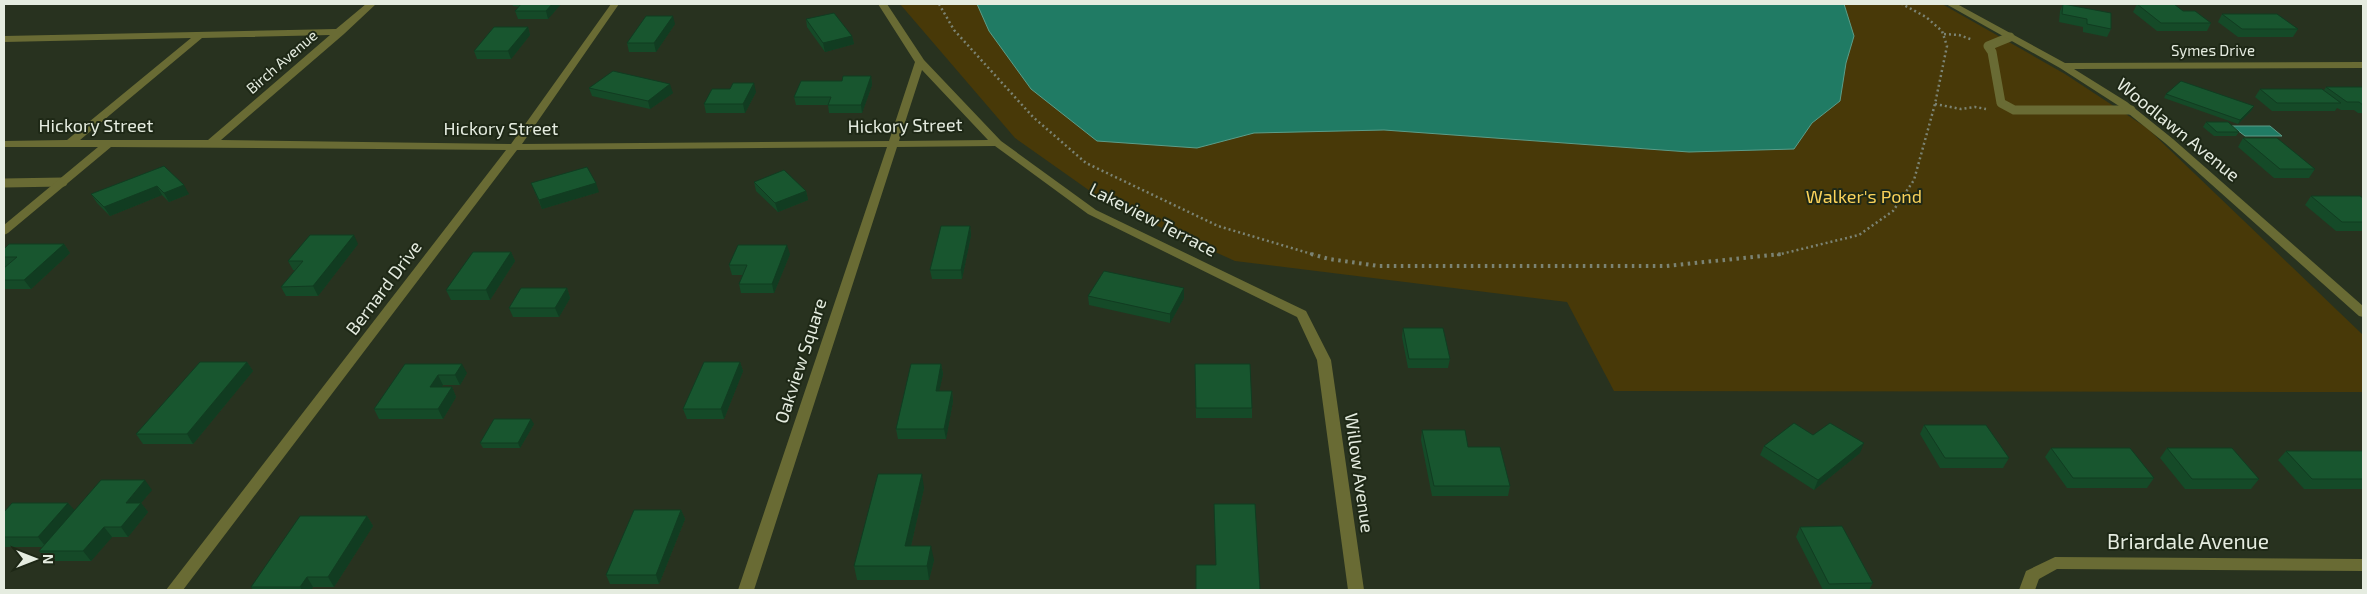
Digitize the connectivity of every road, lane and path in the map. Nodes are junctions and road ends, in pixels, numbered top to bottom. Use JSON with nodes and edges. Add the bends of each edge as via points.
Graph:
{"nodes":[{"id":1,"x":371,"y":4,"type":"edge"},
{"id":2,"x":615,"y":4,"type":"edge"},
{"id":3,"x":883,"y":4,"type":"edge"},
{"id":4,"x":940,"y":4,"type":"edge"},
{"id":5,"x":1902,"y":4,"type":"edge"},
{"id":6,"x":1950,"y":4,"type":"edge"},
{"id":7,"x":341,"y":32,"type":"junction"},
{"id":8,"x":1944,"y":34,"type":"junction"},
{"id":9,"x":200,"y":35,"type":"junction"},
{"id":10,"x":2010,"y":36,"type":"junction"},
{"id":11,"x":4,"y":40,"type":"edge"},
{"id":12,"x":1988,"y":46,"type":"junction"},
{"id":13,"x":920,"y":62,"type":"junction"},
{"id":14,"x":2363,"y":65,"type":"edge"},
{"id":15,"x":2063,"y":66,"type":"junction"},
{"id":16,"x":1935,"y":104,"type":"junction"},
{"id":17,"x":2006,"y":106,"type":"junction"},
{"id":18,"x":2130,"y":110,"type":"junction"},
{"id":19,"x":210,"y":143,"type":"junction"},
{"id":20,"x":997,"y":143,"type":"junction"},
{"id":21,"x":4,"y":144,"type":"edge"},
{"id":22,"x":70,"y":144,"type":"junction"},
{"id":23,"x":108,"y":144,"type":"junction"},
{"id":24,"x":891,"y":144,"type":"junction"},
{"id":25,"x":514,"y":147,"type":"junction"},
{"id":26,"x":63,"y":182,"type":"junction"},
{"id":27,"x":4,"y":183,"type":"edge"},
{"id":28,"x":4,"y":231,"type":"edge"},
{"id":29,"x":2363,"y":313,"type":"edge"},
{"id":30,"x":1324,"y":360,"type":"joint"},
{"id":31,"x":2363,"y":565,"type":"edge"},
{"id":32,"x":174,"y":590,"type":"edge"},
{"id":33,"x":746,"y":590,"type":"edge"},
{"id":34,"x":1356,"y":590,"type":"edge"},
{"id":35,"x":2027,"y":590,"type":"edge"}],
"edges":[{"from":1,"to":7,"type":"street","name":"Birch Avenue"},
{"from":2,"to":25,"type":"street","name":"Bernard Drive"},
{"from":3,"to":13,"type":"street","name":"Lakeview Terrace"},
{"from":4,"to":16,"type":"path","via":[[954,30],[1033,116],[1086,162],[1218,226],[1329,259],[1379,266],[1666,266],[1776,255],[1859,235],[1893,212],[1914,180]]},
{"from":5,"to":8,"type":"path","via":[[1926,17]]},
{"from":6,"to":10,"type":"street","name":"Woodlawn Avenue"},
{"from":7,"to":9,"type":"street"},
{"from":7,"to":19,"type":"street","name":"Birch Avenue"},
{"from":8,"to":12,"type":"path"},
{"from":8,"to":16,"type":"path","via":[[1946,46]]},
{"from":9,"to":11,"type":"street"},
{"from":9,"to":22,"type":"street"},
{"from":10,"to":12,"type":"lane"},
{"from":10,"to":15,"type":"street","name":"Woodlawn Avenue"},
{"from":12,"to":17,"type":"lane","via":[[1992,52],[2000,102]]},
{"from":13,"to":20,"type":"street","name":"Lakeview Terrace"},
{"from":13,"to":24,"type":"street"},
{"from":14,"to":15,"type":"street","name":"Symes Drive"},
{"from":15,"to":18,"type":"street","name":"Woodlawn Avenue"},
{"from":16,"to":17,"type":"path","via":[[1961,109]]},
{"from":17,"to":18,"type":"lane","via":[[2014,110]]},
{"from":18,"to":29,"type":"street","name":"Woodlawn Avenue","via":[[2170,141]]},
{"from":19,"to":23,"type":"street","name":"Hickory Street"},
{"from":19,"to":25,"type":"street","name":"Hickory Street"},
{"from":20,"to":24,"type":"street","name":"Hickory Street"},
{"from":20,"to":30,"type":"street","name":"Lakeview Terrace","via":[[1092,212],[1302,314]]},
{"from":21,"to":22,"type":"street","name":"Hickory Street"},
{"from":22,"to":23,"type":"street","name":"Hickory Street"},
{"from":23,"to":26,"type":"street"},
{"from":24,"to":25,"type":"street","name":"Hickory Street"},
{"from":24,"to":33,"type":"street","name":"Oakview Square"},
{"from":25,"to":32,"type":"street","name":"Bernard Drive"},
{"from":26,"to":27,"type":"lane"},
{"from":26,"to":28,"type":"street"},
{"from":30,"to":34,"type":"street","name":"Willow Avenue"},
{"from":31,"to":35,"type":"street","name":"Briardale Avenue","via":[[2055,563],[2032,575]]}]}
